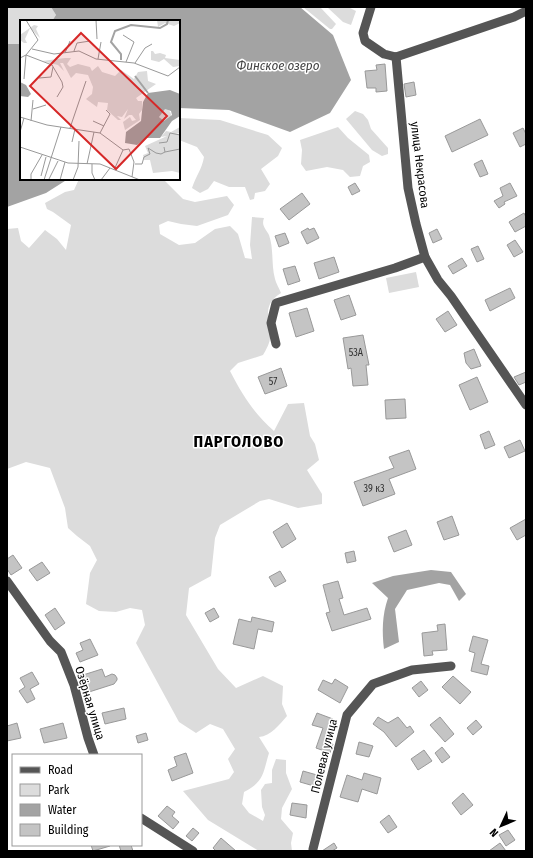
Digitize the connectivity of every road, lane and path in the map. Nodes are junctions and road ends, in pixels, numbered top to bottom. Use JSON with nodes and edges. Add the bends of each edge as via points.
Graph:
{"nodes":[{"id":1,"x":371,"y":7,"type":"edge"},
{"id":2,"x":526,"y":11,"type":"edge"},
{"id":3,"x":396,"y":57,"type":"junction"},
{"id":4,"x":425,"y":257,"type":"junction"},
{"id":5,"x":276,"y":344,"type":"dead end"},
{"id":6,"x":526,"y":405,"type":"edge"},
{"id":7,"x":7,"y":581,"type":"edge"},
{"id":8,"x":451,"y":666,"type":"dead end"},
{"id":9,"x":94,"y":754,"type":"edge"},
{"id":10,"x":142,"y":819,"type":"edge"},
{"id":11,"x":194,"y":851,"type":"edge"},
{"id":12,"x":313,"y":851,"type":"edge"}],
"edges":[{"from":1,"to":3,"type":"street","via":[[363,33],[365,41],[384,54]]},
{"from":2,"to":3,"type":"street"},
{"from":3,"to":4,"type":"street","name":"улица Некрасова","via":[[408,188]]},
{"from":4,"to":5,"type":"street","via":[[276,303],[271,323]]},
{"from":4,"to":6,"type":"street","name":"улица Некрасова","via":[[438,280]]},
{"from":7,"to":9,"type":"street","name":"Озёрная улица","via":[[50,641],[61,652],[74,685]]},
{"from":8,"to":12,"type":"street","name":"Полевая улица","via":[[412,670],[373,684],[347,715]]},
{"from":10,"to":11,"type":"street"}]}
